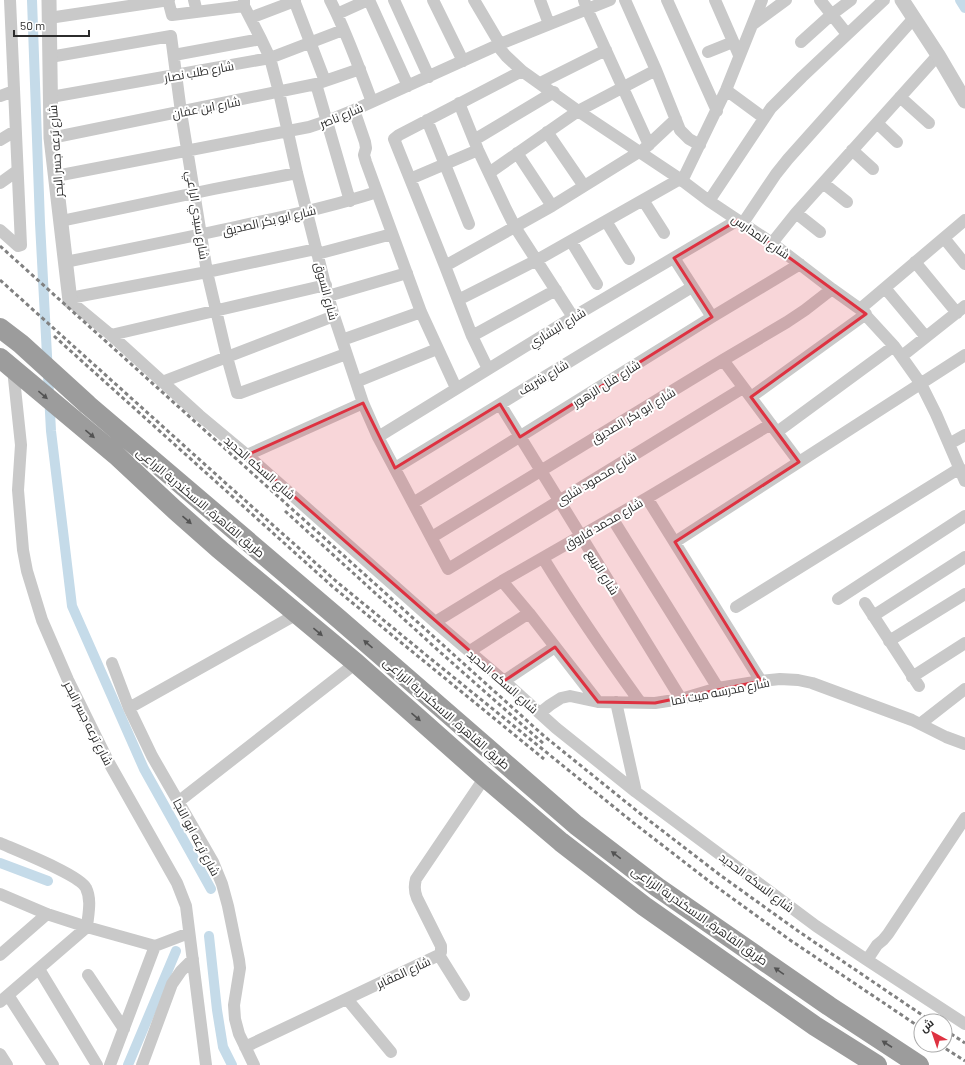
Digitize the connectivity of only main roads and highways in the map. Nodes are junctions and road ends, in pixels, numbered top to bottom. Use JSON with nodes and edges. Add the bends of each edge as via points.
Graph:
{"nodes":[{"id":1,"x":0,"y":328,"type":"edge"},
{"id":2,"x":13,"y":369,"type":"edge"},
{"id":3,"x":877,"y":1065,"type":"edge"},
{"id":4,"x":919,"y":1065,"type":"edge"}],
"edges":[{"from":4,"to":1,"type":"highway","name":"طريق القاهرة, الاسكندرية الزراعى","one_way":true,"via":[[657,887],[576,825]]},
{"from":2,"to":3,"type":"highway","name":"طريق القاهرة, الاسكندرية الزراعى","one_way":true,"via":[[116,455],[218,548],[356,663],[561,842],[644,906],[815,1026]]}]}
